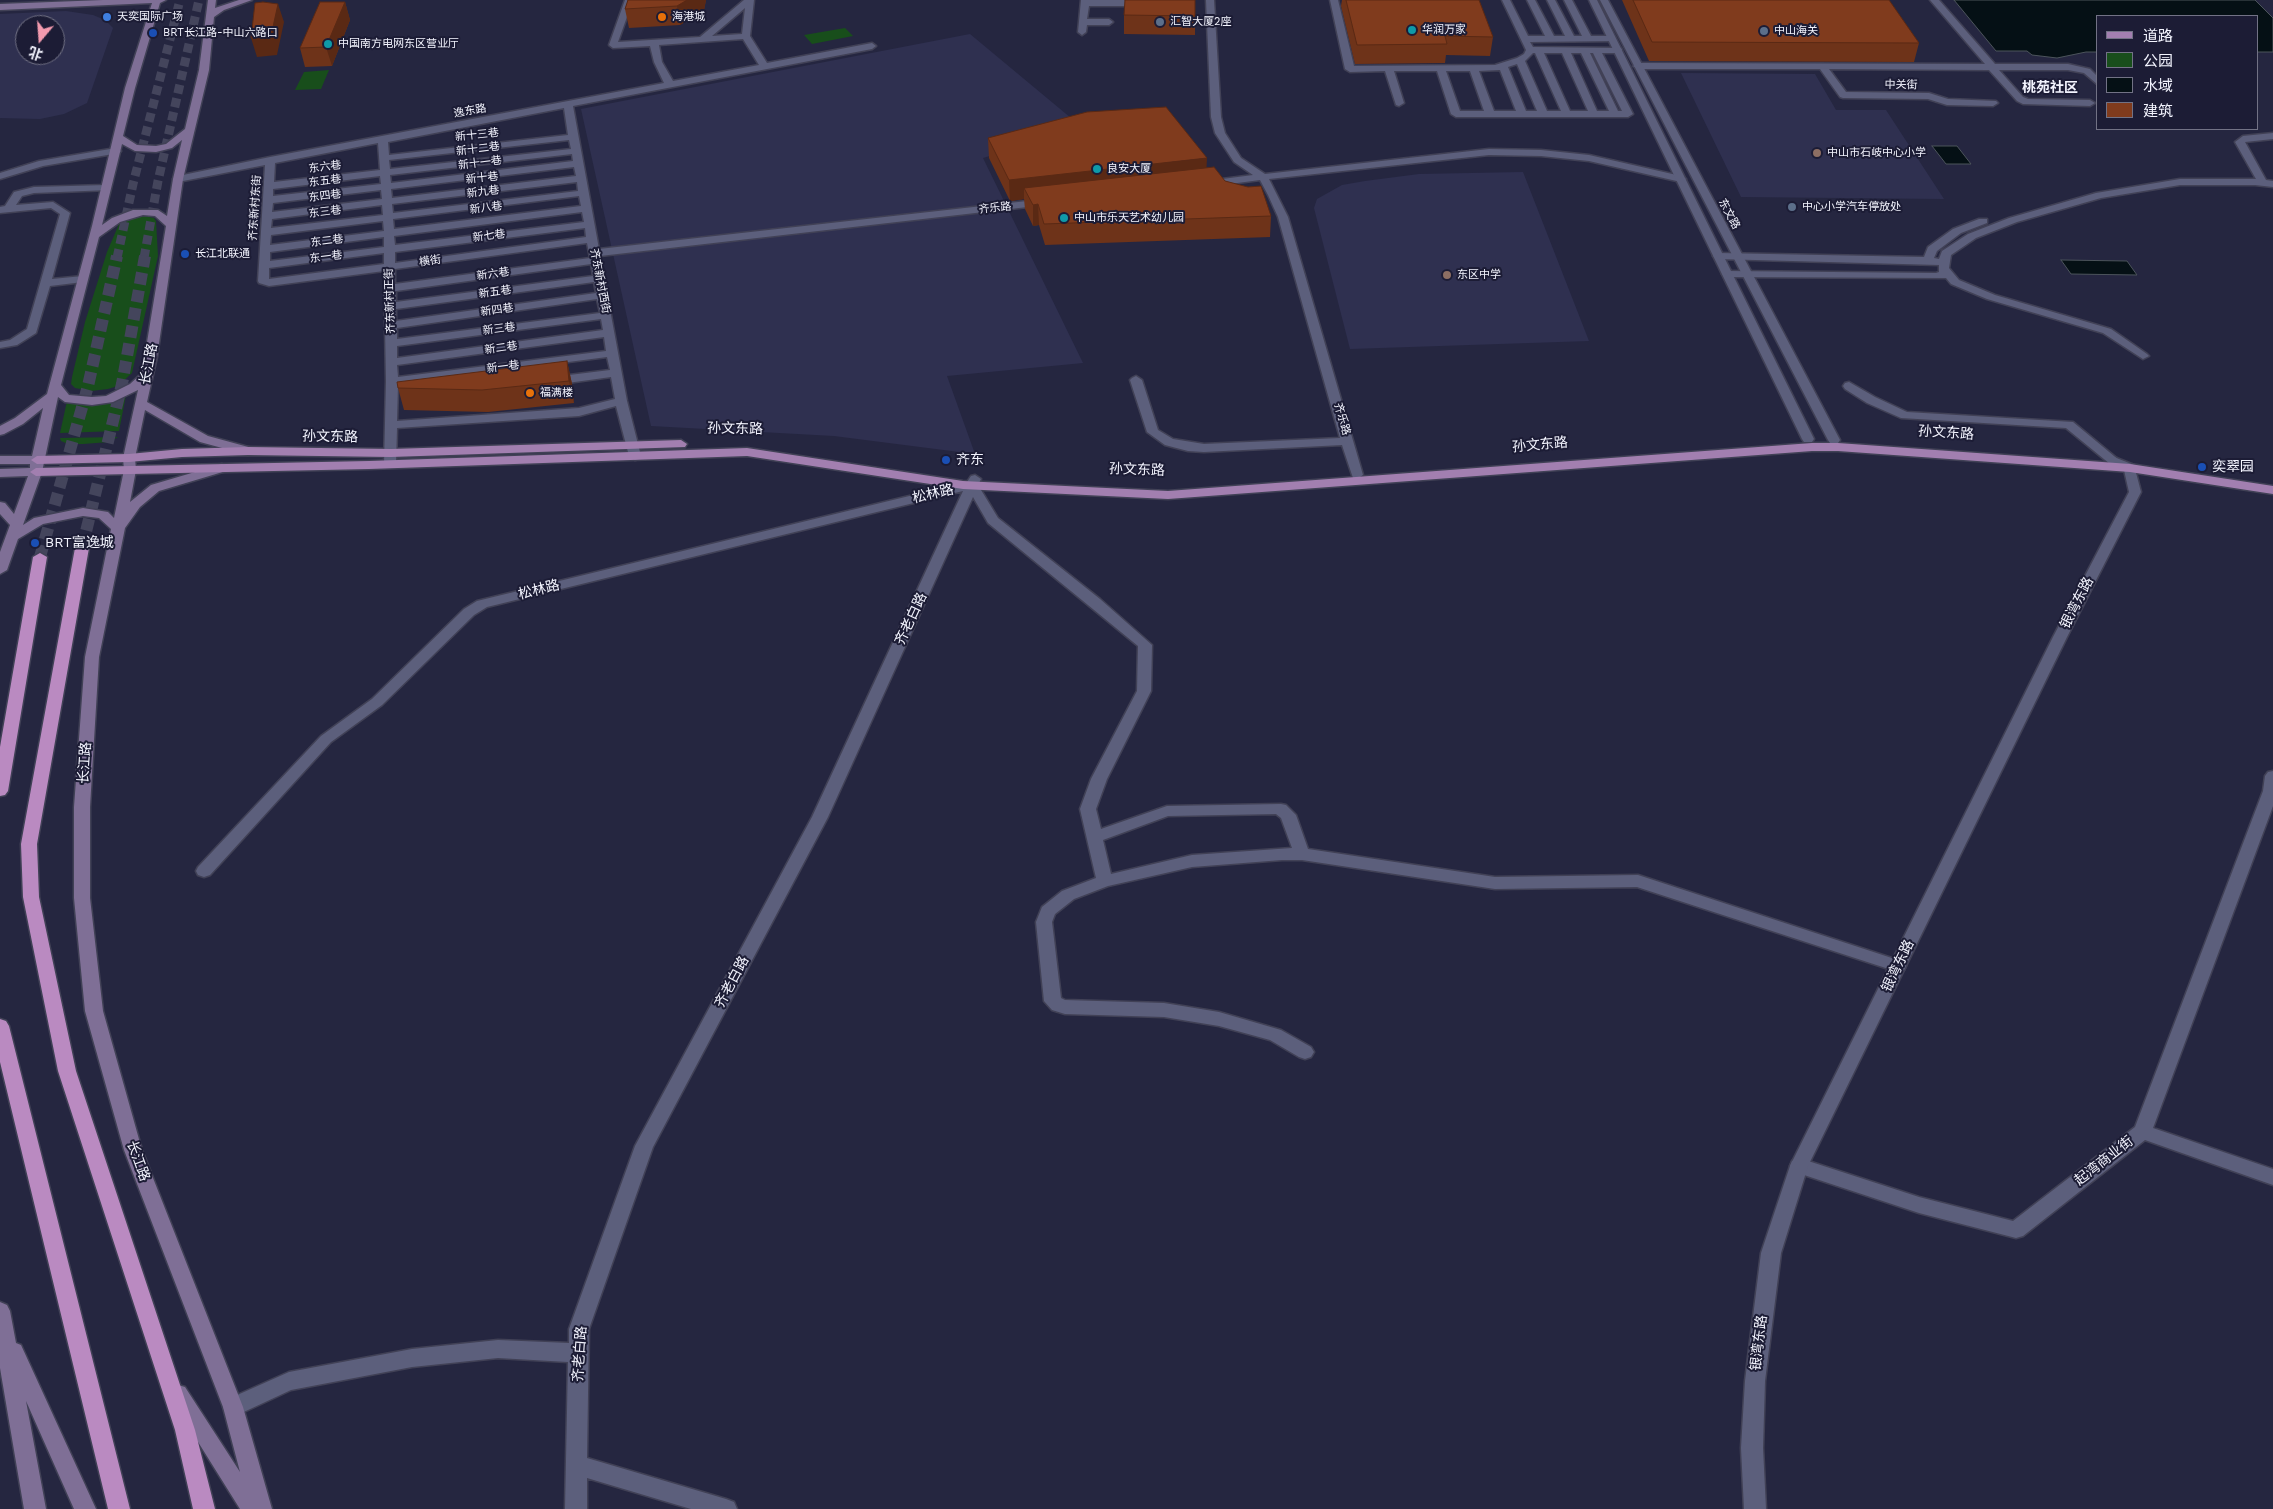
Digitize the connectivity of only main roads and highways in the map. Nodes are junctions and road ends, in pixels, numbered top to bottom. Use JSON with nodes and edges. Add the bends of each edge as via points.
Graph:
{"nodes":[{"id":1,"x":157,"y":0,"type":"edge"},
{"id":2,"x":162,"y":0,"type":"edge"},
{"id":3,"x":212,"y":0,"type":"edge"},
{"id":4,"x":248,"y":0,"type":"edge"},
{"id":5,"x":99,"y":4,"type":"junction"},
{"id":6,"x":0,"y":7,"type":"edge"},
{"id":7,"x":145,"y":16,"type":"junction"},
{"id":8,"x":210,"y":16,"type":"junction"},
{"id":9,"x":190,"y":130,"type":"junction"},
{"id":10,"x":119,"y":138,"type":"junction"},
{"id":11,"x":171,"y":226,"type":"junction"},
{"id":12,"x":95,"y":235,"type":"junction"},
{"id":13,"x":148,"y":374,"type":"junction"},
{"id":14,"x":54,"y":390,"type":"junction"},
{"id":15,"x":141,"y":403,"type":"junction"},
{"id":16,"x":0,"y":430,"type":"edge"},
{"id":17,"x":248,"y":450,"type":"junction"},
{"id":18,"x":390,"y":459,"type":"junction"},
{"id":19,"x":0,"y":460,"type":"edge"},
{"id":20,"x":129,"y":464,"type":"junction"},
{"id":21,"x":2122,"y":464,"type":"junction"},
{"id":22,"x":37,"y":466,"type":"junction"},
{"id":23,"x":222,"y":468,"type":"junction"},
{"id":24,"x":0,"y":473,"type":"edge"},
{"id":25,"x":974,"y":482,"type":"junction"},
{"id":26,"x":2273,"y":482,"type":"edge"},
{"id":27,"x":2273,"y":490,"type":"edge"},
{"id":28,"x":0,"y":506,"type":"edge"},
{"id":29,"x":118,"y":528,"type":"junction"},
{"id":30,"x":15,"y":531,"type":"junction"},
{"id":31,"x":82,"y":548,"type":"tunnel mouth"},
{"id":32,"x":40,"y":557,"type":"tunnel mouth"},
{"id":33,"x":0,"y":570,"type":"edge"},
{"id":34,"x":0,"y":791,"type":"edge"},
{"id":35,"x":0,"y":1026,"type":"edge"},
{"id":36,"x":0,"y":1311,"type":"edge"},
{"id":37,"x":5,"y":1331,"type":"junction"},
{"id":38,"x":170,"y":1381,"type":"junction"},
{"id":39,"x":35,"y":1509,"type":"edge"},
{"id":40,"x":85,"y":1509,"type":"edge"},
{"id":41,"x":120,"y":1509,"type":"edge"},
{"id":42,"x":204,"y":1509,"type":"edge"},
{"id":43,"x":252,"y":1509,"type":"edge"},
{"id":44,"x":262,"y":1509,"type":"edge"}],
"edges":[{"from":1,"to":2,"type":"main road"},
{"from":1,"to":5,"type":"main road"},
{"from":1,"to":7,"type":"main road"},
{"from":3,"to":8,"type":"main road","name":"长江路"},
{"from":4,"to":8,"type":"main road","via":[[221,8]]},
{"from":5,"to":6,"type":"main road"},
{"from":5,"to":7,"type":"main road","via":[[122,6]]},
{"from":7,"to":10,"type":"main road"},
{"from":8,"to":9,"type":"main road","name":"长江路","via":[[204,70]]},
{"from":9,"to":10,"type":"main road","via":[[169,146],[156,149],[135,148]]},
{"from":9,"to":11,"type":"main road","name":"长江路"},
{"from":10,"to":12,"type":"main road"},
{"from":11,"to":12,"type":"main road","via":[[158,213],[143,212],[116,220]]},
{"from":11,"to":13,"type":"main road","name":"长江路"},
{"from":12,"to":14,"type":"main road"},
{"from":13,"to":14,"type":"main road","via":[[134,387],[109,399],[65,398]]},
{"from":13,"to":15,"type":"main road","name":"长江路"},
{"from":14,"to":16,"type":"main road","via":[[19,421]]},
{"from":14,"to":22,"type":"main road"},
{"from":15,"to":17,"type":"main road","via":[[204,439]]},
{"from":15,"to":20,"type":"main road","name":"长江路"},
{"from":17,"to":18,"type":"main road","name":"孙文东路"},
{"from":17,"to":20,"type":"main road","name":"孙文东路","via":[[182,453]]},
{"from":18,"to":23,"type":"main road","name":"孙文东路"},
{"from":18,"to":25,"type":"main road","name":"孙文东路","via":[[633,450],[747,452]]},
{"from":19,"to":22,"type":"main road","name":"孙文东路"},
{"from":20,"to":22,"type":"main road","name":"孙文东路"},
{"from":20,"to":23,"type":"main road","name":"孙文东路"},
{"from":20,"to":29,"type":"main road","name":"长江路"},
{"from":21,"to":25,"type":"main road","name":"孙文东路","via":[[1812,447],[1168,495]]},
{"from":21,"to":25,"type":"main road","name":"孙文东路","via":[[1808,439],[1357,475],[1167,486]]},
{"from":21,"to":26,"type":"main road","name":"孙文东路"},
{"from":21,"to":27,"type":"main road","name":"孙文东路"},
{"from":22,"to":24,"type":"main road","name":"孙文东路"},
{"from":22,"to":30,"type":"main road"},
{"from":23,"to":29,"type":"main road","via":[[155,488],[136,504]]},
{"from":28,"to":30,"type":"main road"},
{"from":29,"to":30,"type":"main road","via":[[103,515],[83,512],[39,521]]},
{"from":29,"to":44,"type":"main road","name":"长江路","via":[[92,657],[82,807],[82,898],[94,1011],[133,1150],[233,1407]]},
{"from":30,"to":33,"type":"main road"},
{"from":31,"to":38,"type":"highway","via":[[29,844],[31,897],[67,1071]]},
{"from":32,"to":34,"type":"highway"},
{"from":35,"to":41,"type":"highway"},
{"from":36,"to":37,"type":"main road"},
{"from":37,"to":39,"type":"main road"},
{"from":37,"to":40,"type":"main road"},
{"from":38,"to":42,"type":"highway"},
{"from":38,"to":43,"type":"main road"}]}
